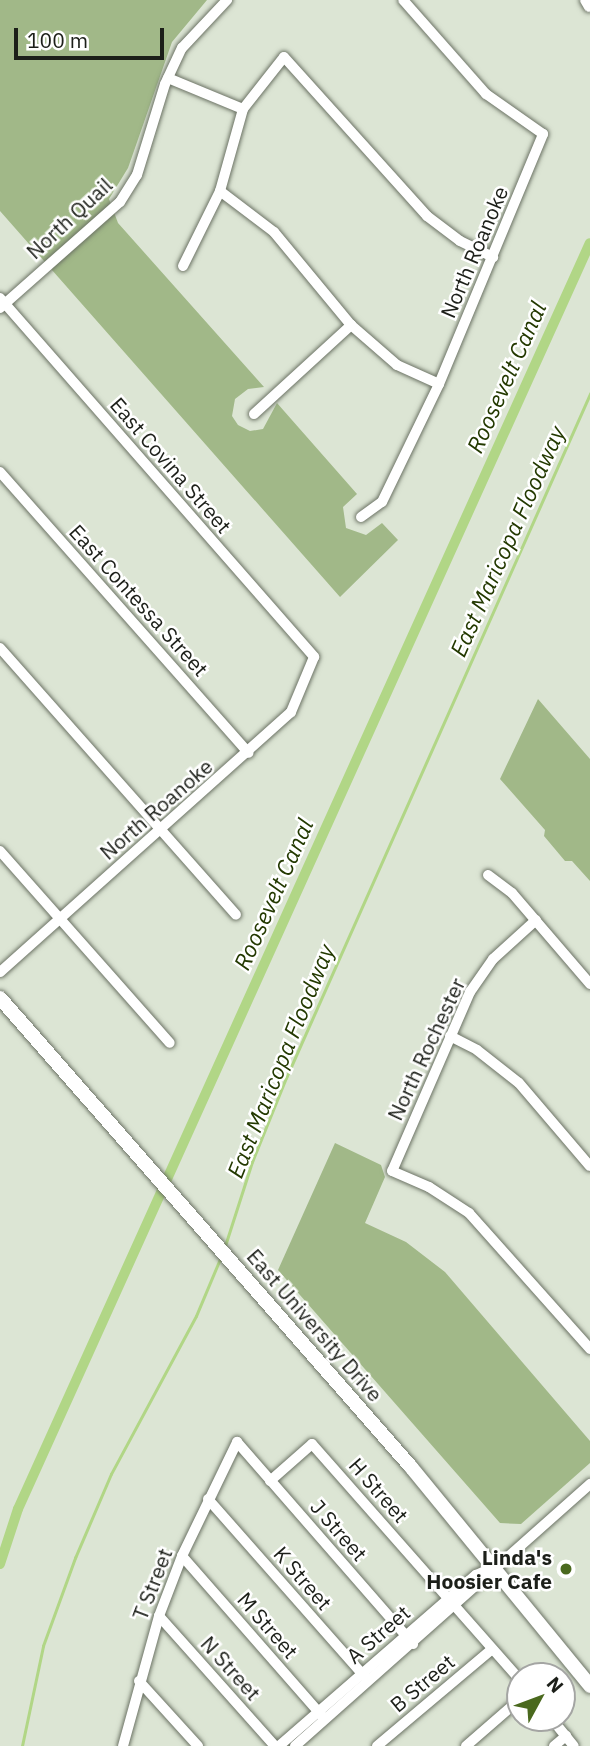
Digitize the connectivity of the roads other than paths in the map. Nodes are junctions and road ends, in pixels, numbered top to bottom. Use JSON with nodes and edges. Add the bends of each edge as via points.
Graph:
{"nodes":[{"id":1,"x":227,"y":0,"type":"edge"},
{"id":2,"x":403,"y":0,"type":"edge"},
{"id":3,"x":168,"y":78,"type":"junction"},
{"id":4,"x":243,"y":110,"type":"junction"},
{"id":5,"x":220,"y":191,"type":"junction"},
{"id":6,"x":493,"y":257,"type":"junction"},
{"id":7,"x":183,"y":266,"type":"dead end"},
{"id":8,"x":2,"y":303,"type":"edge"},
{"id":9,"x":351,"y":325,"type":"junction"},
{"id":10,"x":439,"y":384,"type":"junction"},
{"id":11,"x":254,"y":414,"type":"dead end"},
{"id":12,"x":0,"y":472,"type":"edge"},
{"id":13,"x":361,"y":517,"type":"dead end"},
{"id":14,"x":0,"y":648,"type":"edge"},
{"id":15,"x":314,"y":657,"type":"joint"},
{"id":16,"x":249,"y":753,"type":"junction"},
{"id":17,"x":161,"y":831,"type":"junction"},
{"id":18,"x":0,"y":851,"type":"edge"},
{"id":19,"x":488,"y":875,"type":"dead end"},
{"id":20,"x":236,"y":915,"type":"dead end"},
{"id":21,"x":60,"y":919,"type":"junction"},
{"id":22,"x":536,"y":920,"type":"junction"},
{"id":23,"x":0,"y":972,"type":"edge"},
{"id":24,"x":590,"y":984,"type":"edge"},
{"id":25,"x":0,"y":998,"type":"edge"},
{"id":26,"x":450,"y":1036,"type":"junction"},
{"id":27,"x":170,"y":1043,"type":"dead end"},
{"id":28,"x":590,"y":1166,"type":"edge"},
{"id":29,"x":590,"y":1349,"type":"edge"},
{"id":30,"x":237,"y":1442,"type":"joint"},
{"id":31,"x":270,"y":1481,"type":"junction"},
{"id":32,"x":590,"y":1484,"type":"edge"},
{"id":33,"x":208,"y":1499,"type":"junction"},
{"id":34,"x":182,"y":1556,"type":"junction"},
{"id":35,"x":495,"y":1567,"type":"junction"},
{"id":36,"x":452,"y":1603,"type":"junction"},
{"id":37,"x":159,"y":1616,"type":"junction"},
{"id":38,"x":409,"y":1640,"type":"junction"},
{"id":39,"x":492,"y":1649,"type":"junction"},
{"id":40,"x":506,"y":1664,"type":"edge"},
{"id":41,"x":366,"y":1678,"type":"junction"},
{"id":42,"x":139,"y":1681,"type":"junction"},
{"id":43,"x":590,"y":1686,"type":"edge"},
{"id":44,"x":506,"y":1711,"type":"edge"},
{"id":45,"x":322,"y":1715,"type":"junction"},
{"id":46,"x":563,"y":1732,"type":"edge"},
{"id":47,"x":566,"y":1736,"type":"junction"},
{"id":48,"x":123,"y":1746,"type":"edge"},
{"id":49,"x":198,"y":1746,"type":"edge"},
{"id":50,"x":277,"y":1746,"type":"edge"},
{"id":51,"x":295,"y":1746,"type":"edge"},
{"id":52,"x":377,"y":1746,"type":"edge"},
{"id":53,"x":466,"y":1746,"type":"edge"},
{"id":54,"x":554,"y":1746,"type":"edge"},
{"id":55,"x":574,"y":1746,"type":"edge"}],
"edges":[{"from":1,"to":3,"type":"street","name":"North Quail","via":[[182,48]]},
{"from":2,"to":6,"type":"street","name":"North Roanoke","via":[[486,94],[543,134]]},
{"from":3,"to":4,"type":"street"},
{"from":3,"to":8,"type":"street","name":"North Quail","via":[[137,175],[120,202]]},
{"from":4,"to":5,"type":"street"},
{"from":4,"to":6,"type":"street","via":[[284,57],[427,216],[460,241]]},
{"from":5,"to":7,"type":"street"},
{"from":5,"to":9,"type":"street","via":[[274,232]]},
{"from":6,"to":10,"type":"street","name":"North Roanoke"},
{"from":8,"to":15,"type":"street","name":"East Covina Street"},
{"from":9,"to":10,"type":"street","via":[[397,365]]},
{"from":9,"to":11,"type":"street"},
{"from":10,"to":13,"type":"street","name":"North Roanoke","via":[[382,502]]},
{"from":12,"to":16,"type":"street","name":"East Contessa Street"},
{"from":14,"to":17,"type":"street"},
{"from":15,"to":16,"type":"street","name":"North Roanoke","via":[[291,712]]},
{"from":16,"to":17,"type":"street","name":"North Roanoke"},
{"from":17,"to":20,"type":"street"},
{"from":17,"to":21,"type":"street","name":"North Roanoke"},
{"from":18,"to":21,"type":"street"},
{"from":19,"to":22,"type":"street"},
{"from":21,"to":23,"type":"street","name":"North Roanoke"},
{"from":21,"to":27,"type":"street"},
{"from":22,"to":24,"type":"street"},
{"from":22,"to":26,"type":"street","name":"North Rochester","via":[[494,959],[470,992]]},
{"from":25,"to":35,"type":"main road","name":"East University Drive"},
{"from":26,"to":28,"type":"street","via":[[477,1050],[519,1083]]},
{"from":26,"to":29,"type":"street","name":"North Rochester","via":[[392,1171],[450,1198],[476,1219]]},
{"from":30,"to":31,"type":"street","name":"J Street"},
{"from":30,"to":33,"type":"street","name":"T Street"},
{"from":31,"to":36,"type":"street","name":"H Street","via":[[312,1444]]},
{"from":31,"to":38,"type":"street","name":"J Street"},
{"from":32,"to":35,"type":"street","name":"A Street"},
{"from":33,"to":34,"type":"street","name":"T Street"},
{"from":33,"to":41,"type":"street","name":"K Street"},
{"from":34,"to":37,"type":"street","name":"T Street"},
{"from":34,"to":45,"type":"street","name":"M Street"},
{"from":35,"to":36,"type":"street","name":"A Street"},
{"from":35,"to":43,"type":"main road","name":"East University Drive"},
{"from":36,"to":38,"type":"street","name":"A Street"},
{"from":36,"to":39,"type":"street"},
{"from":37,"to":42,"type":"street","name":"T Street"},
{"from":37,"to":50,"type":"street","name":"N Street"},
{"from":38,"to":41,"type":"street","name":"A Street"},
{"from":39,"to":40,"type":"street"},
{"from":39,"to":52,"type":"street","name":"B Street"},
{"from":41,"to":45,"type":"street","name":"A Street"},
{"from":42,"to":48,"type":"street","name":"T Street"},
{"from":42,"to":49,"type":"street"},
{"from":44,"to":53,"type":"street"},
{"from":45,"to":50,"type":"street","name":"A Street"},
{"from":45,"to":51,"type":"street","name":"A Street"},
{"from":46,"to":47,"type":"street"},
{"from":47,"to":54,"type":"street"},
{"from":47,"to":55,"type":"street"}]}
